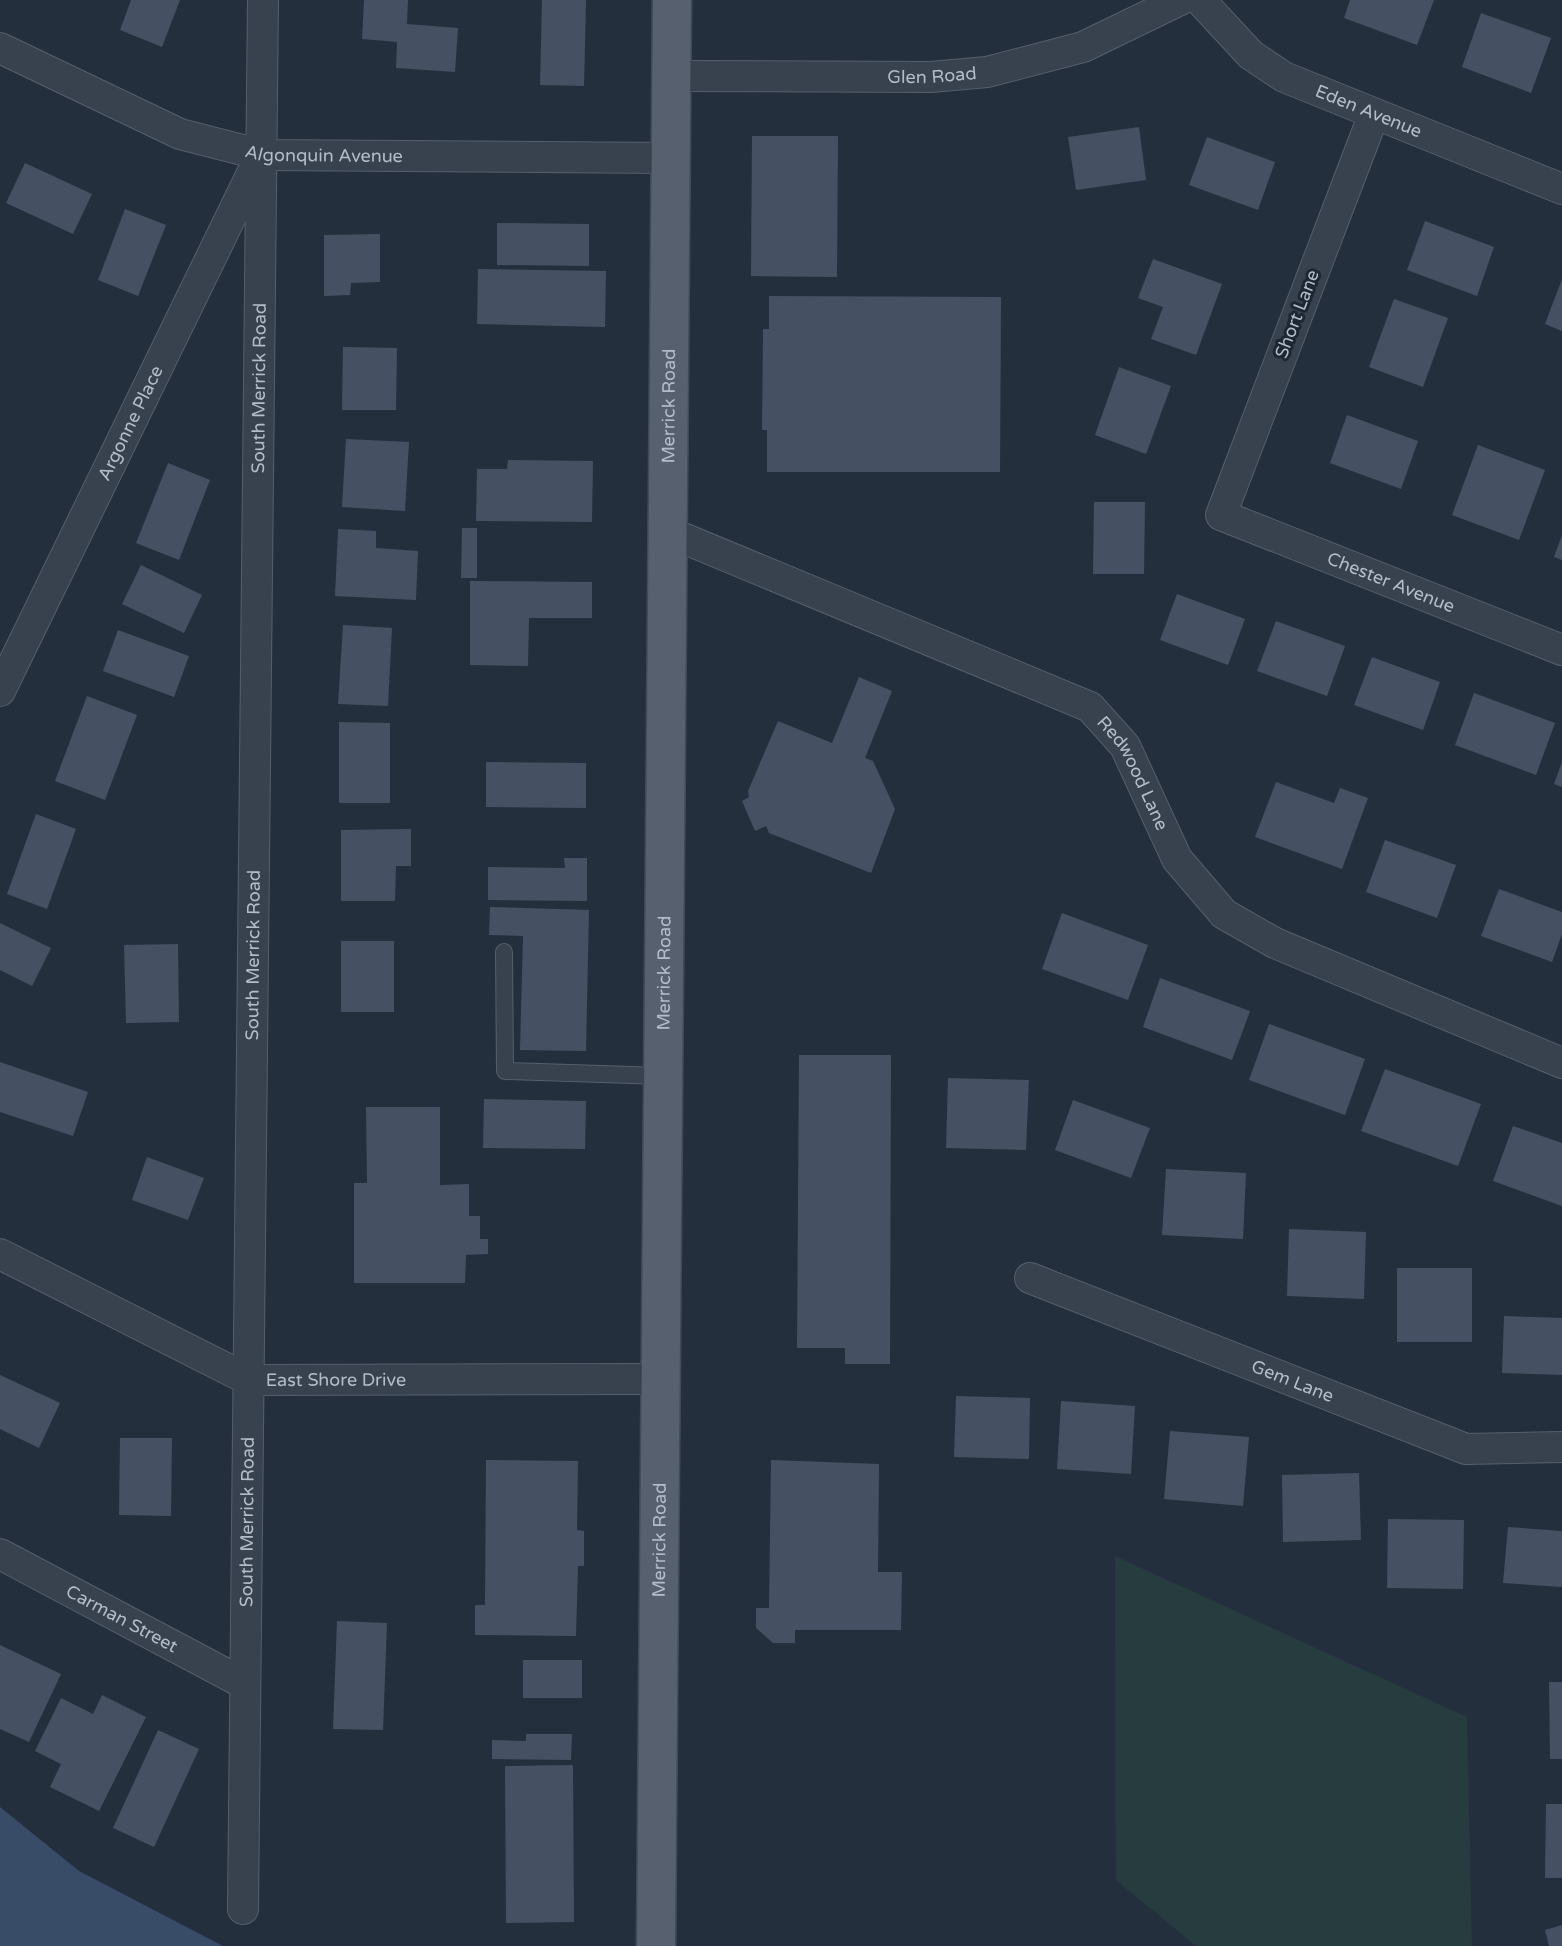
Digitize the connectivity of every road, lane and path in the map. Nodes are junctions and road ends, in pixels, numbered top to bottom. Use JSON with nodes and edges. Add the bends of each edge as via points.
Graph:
{"nodes":[{"id":1,"x":263,"y":0,"type":"edge"},
{"id":2,"x":672,"y":0,"type":"edge"},
{"id":3,"x":1180,"y":0,"type":"edge"},
{"id":4,"x":1200,"y":0,"type":"edge"},
{"id":5,"x":0,"y":48,"type":"edge"},
{"id":6,"x":671,"y":76,"type":"junction"},
{"id":7,"x":1374,"y":114,"type":"junction"},
{"id":8,"x":262,"y":155,"type":"junction"},
{"id":9,"x":669,"y":158,"type":"junction"},
{"id":10,"x":1562,"y":189,"type":"edge"},
{"id":11,"x":1221,"y":514,"type":"joint"},
{"id":12,"x":666,"y":531,"type":"junction"},
{"id":13,"x":1562,"y":650,"type":"edge"},
{"id":14,"x":0,"y":691,"type":"edge"},
{"id":15,"x":504,"y":952,"type":"dead end"},
{"id":16,"x":1562,"y":1063,"type":"edge"},
{"id":17,"x":663,"y":1076,"type":"junction"},
{"id":18,"x":0,"y":1254,"type":"edge"},
{"id":19,"x":1030,"y":1278,"type":"dead end"},
{"id":20,"x":660,"y":1379,"type":"junction"},
{"id":21,"x":248,"y":1380,"type":"junction"},
{"id":22,"x":1562,"y":1447,"type":"edge"},
{"id":23,"x":0,"y":1554,"type":"edge"},
{"id":24,"x":245,"y":1684,"type":"junction"},
{"id":25,"x":243,"y":1909,"type":"dead end"},
{"id":26,"x":656,"y":1946,"type":"edge"}],
"edges":[{"from":1,"to":8,"type":"street","name":"South Merrick Road"},
{"from":2,"to":6,"type":"main road","name":"Merrick Road"},
{"from":3,"to":6,"type":"street","name":"Glen Road","via":[[1083,47],[987,72],[931,77]]},
{"from":4,"to":7,"type":"street","name":"Eden Avenue","via":[[1251,55],[1284,77]]},
{"from":5,"to":8,"type":"street","name":"Algonquin Avenue","via":[[180,134]]},
{"from":6,"to":9,"type":"main road","name":"Merrick Road"},
{"from":7,"to":10,"type":"street","name":"Eden Avenue"},
{"from":7,"to":11,"type":"street","name":"Short Lane"},
{"from":8,"to":9,"type":"street","name":"Algonquin Avenue"},
{"from":8,"to":14,"type":"street","name":"Argonne Place"},
{"from":8,"to":21,"type":"street","name":"South Merrick Road"},
{"from":9,"to":12,"type":"main road","name":"Merrick Road"},
{"from":11,"to":13,"type":"street","name":"Chester Avenue"},
{"from":12,"to":16,"type":"street","name":"Redwood Lane","via":[[1090,707],[1125,746],[1177,859],[1224,914],[1275,943]]},
{"from":12,"to":17,"type":"main road","name":"Merrick Road"},
{"from":15,"to":17,"type":"lane","via":[[505,1071]]},
{"from":17,"to":20,"type":"main road","name":"Merrick Road"},
{"from":18,"to":21,"type":"street","name":"East Shore Drive"},
{"from":19,"to":22,"type":"street","name":"Gem Lane","via":[[1466,1449]]},
{"from":20,"to":21,"type":"street","name":"East Shore Drive"},
{"from":20,"to":26,"type":"main road","name":"Merrick Road"},
{"from":21,"to":24,"type":"street","name":"South Merrick Road"},
{"from":23,"to":24,"type":"street","name":"Carman Street"},
{"from":24,"to":25,"type":"street","name":"South Merrick Road"}]}
